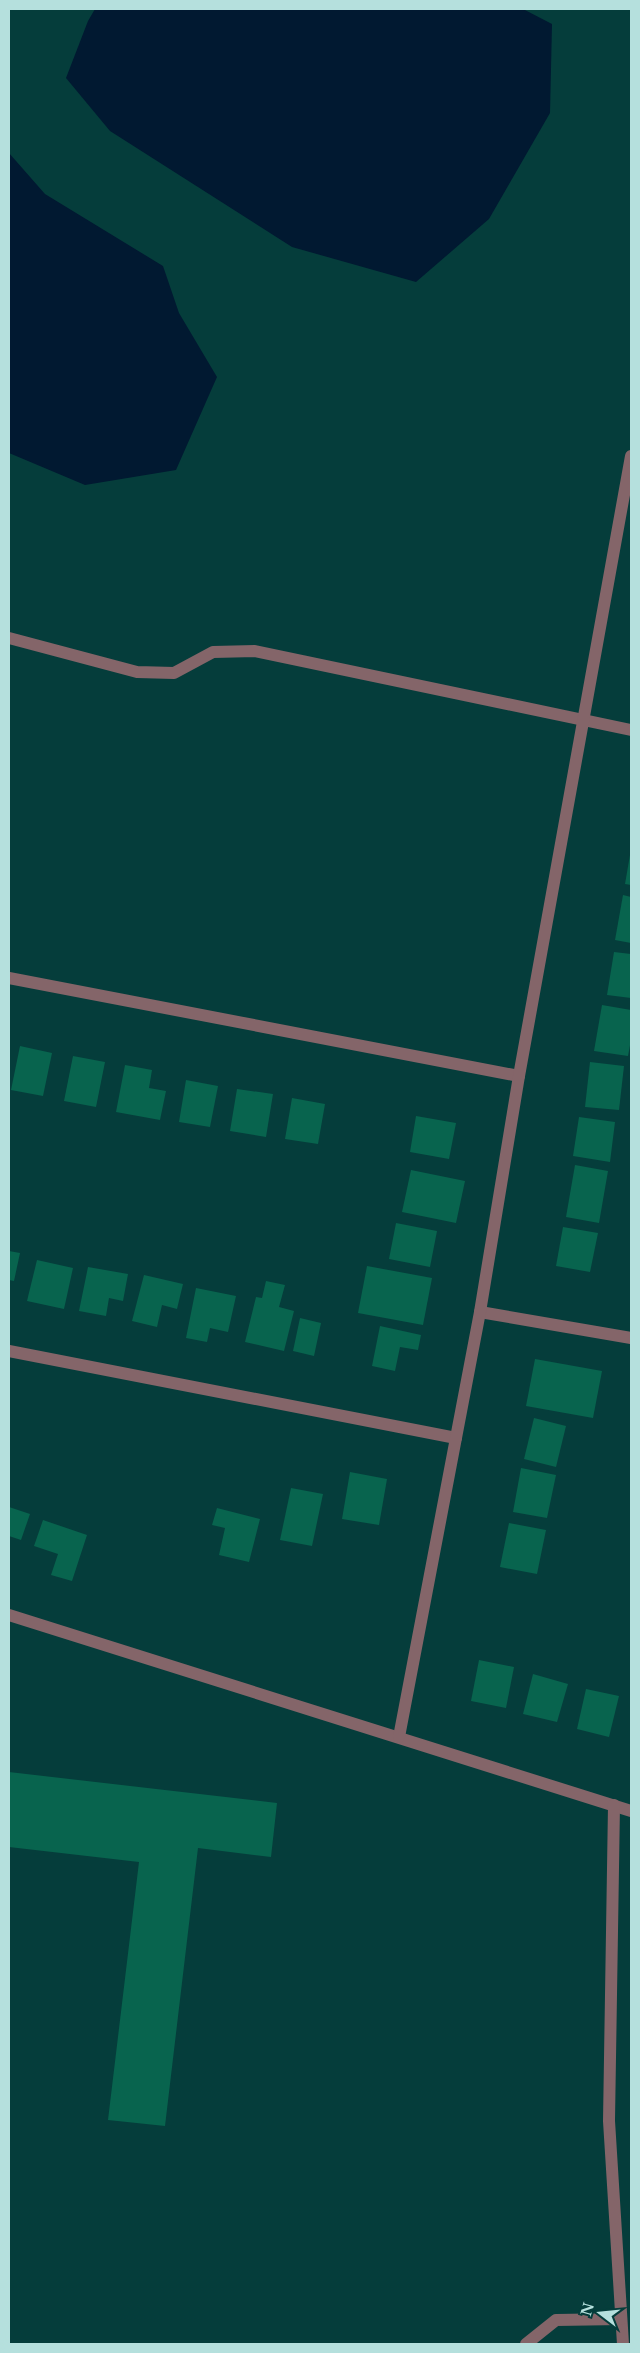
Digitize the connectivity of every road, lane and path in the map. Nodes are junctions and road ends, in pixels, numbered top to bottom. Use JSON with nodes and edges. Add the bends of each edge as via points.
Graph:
{"nodes":[{"id":1,"x":631,"y":456,"type":"edge"},
{"id":2,"x":9,"y":638,"type":"edge"},
{"id":3,"x":583,"y":720,"type":"junction"},
{"id":4,"x":631,"y":730,"type":"edge"},
{"id":5,"x":9,"y":978,"type":"edge"},
{"id":6,"x":519,"y":1076,"type":"junction"},
{"id":7,"x":480,"y":1312,"type":"junction"},
{"id":8,"x":631,"y":1338,"type":"edge"},
{"id":9,"x":9,"y":1351,"type":"edge"},
{"id":10,"x":456,"y":1438,"type":"junction"},
{"id":11,"x":9,"y":1615,"type":"edge"},
{"id":12,"x":399,"y":1737,"type":"junction"},
{"id":13,"x":614,"y":1805,"type":"junction"},
{"id":14,"x":631,"y":1811,"type":"edge"},
{"id":15,"x":621,"y":2318,"type":"junction"},
{"id":16,"x":526,"y":2344,"type":"edge"},
{"id":17,"x":623,"y":2344,"type":"edge"}],
"edges":[{"from":1,"to":3,"type":"street"},
{"from":2,"to":3,"type":"street","via":[[137,672],[174,674],[213,652],[255,651]]},
{"from":3,"to":4,"type":"street"},
{"from":3,"to":6,"type":"street"},
{"from":5,"to":6,"type":"street"},
{"from":6,"to":7,"type":"street"},
{"from":7,"to":8,"type":"street"},
{"from":7,"to":10,"type":"street"},
{"from":9,"to":10,"type":"street"},
{"from":10,"to":12,"type":"street"},
{"from":11,"to":12,"type":"street"},
{"from":12,"to":13,"type":"street"},
{"from":13,"to":14,"type":"street"},
{"from":13,"to":15,"type":"street","via":[[609,2121]]},
{"from":15,"to":16,"type":"street","via":[[556,2320]]},
{"from":15,"to":17,"type":"street"}]}
